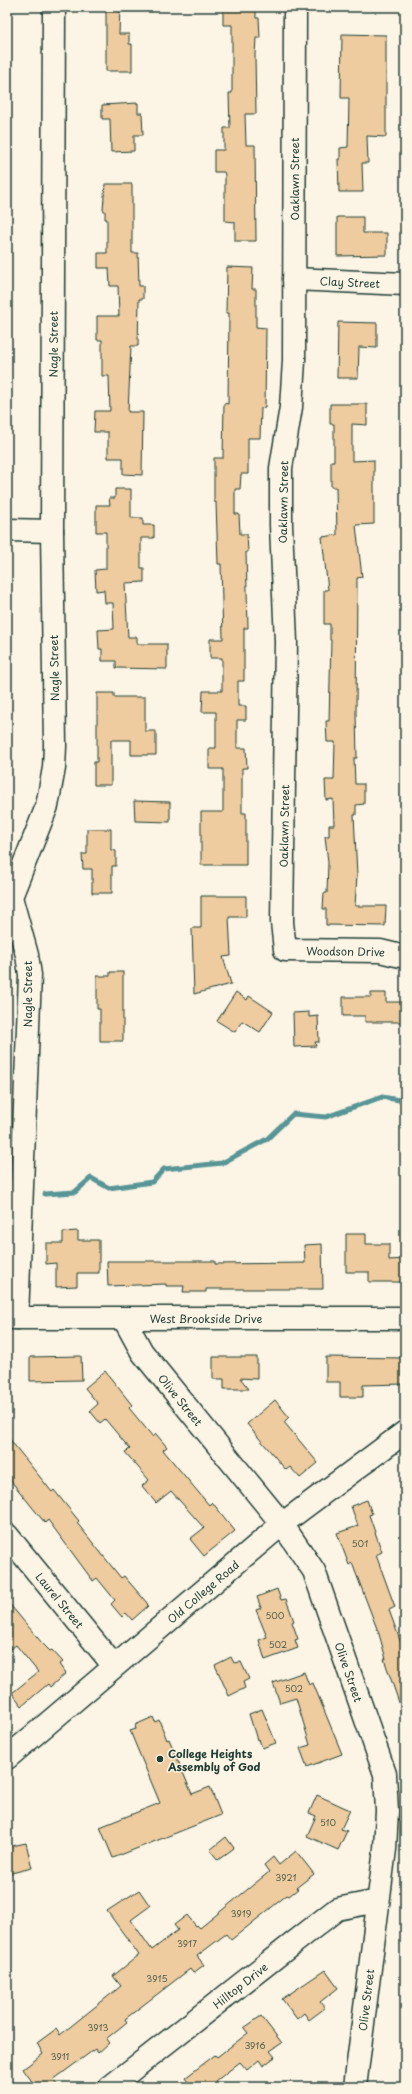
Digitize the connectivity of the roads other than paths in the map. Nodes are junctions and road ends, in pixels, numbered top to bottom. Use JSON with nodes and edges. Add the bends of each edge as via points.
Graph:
{"nodes":[{"id":1,"x":54,"y":7,"type":"edge"},
{"id":2,"x":295,"y":7,"type":"edge"},
{"id":3,"x":294,"y":279,"type":"junction"},
{"id":4,"x":405,"y":284,"type":"edge"},
{"id":5,"x":7,"y":530,"type":"edge"},
{"id":6,"x":52,"y":531,"type":"junction"},
{"id":7,"x":9,"y":899,"type":"edge"},
{"id":8,"x":285,"y":950,"type":"joint"},
{"id":9,"x":405,"y":957,"type":"edge"},
{"id":10,"x":12,"y":1318,"type":"edge"},
{"id":11,"x":124,"y":1318,"type":"junction"},
{"id":12,"x":405,"y":1318,"type":"edge"},
{"id":13,"x":405,"y":1432,"type":"edge"},
{"id":14,"x":282,"y":1524,"type":"junction"},
{"id":15,"x":7,"y":1535,"type":"edge"},
{"id":16,"x":114,"y":1666,"type":"junction"},
{"id":17,"x":7,"y":1758,"type":"edge"},
{"id":18,"x":378,"y":1901,"type":"junction"},
{"id":19,"x":110,"y":2087,"type":"edge"},
{"id":20,"x":355,"y":2087,"type":"edge"}],
"edges":[{"from":1,"to":6,"type":"street","name":"Nagle Street"},
{"from":2,"to":3,"type":"street","name":"Oaklawn Street"},
{"from":3,"to":4,"type":"street","name":"Clay Street"},
{"from":3,"to":8,"type":"street","name":"Oaklawn Street","via":[[291,407],[281,475],[286,642],[282,922]]},
{"from":5,"to":6,"type":"street"},
{"from":6,"to":7,"type":"street","name":"Nagle Street","via":[[54,768],[47,806]]},
{"from":7,"to":10,"type":"street","name":"Nagle Street","via":[[27,955],[30,976]]},
{"from":8,"to":9,"type":"street","name":"Woodson Drive","via":[[380,952]]},
{"from":10,"to":11,"type":"street","name":"West Brookside Drive"},
{"from":11,"to":12,"type":"street","name":"West Brookside Drive"},
{"from":11,"to":14,"type":"street","name":"Olive Street","via":[[142,1352]]},
{"from":13,"to":14,"type":"street","name":"Old College Road"},
{"from":14,"to":16,"type":"street","name":"Old College Road"},
{"from":14,"to":18,"type":"street","name":"Olive Street","via":[[314,1571],[385,1774],[387,1810]]},
{"from":15,"to":16,"type":"street","name":"Laurel Street"},
{"from":16,"to":17,"type":"street","name":"Old College Road"},
{"from":18,"to":19,"type":"street","name":"Hilltop Drive","via":[[338,1909]]},
{"from":18,"to":20,"type":"street","name":"Olive Street"}]}
